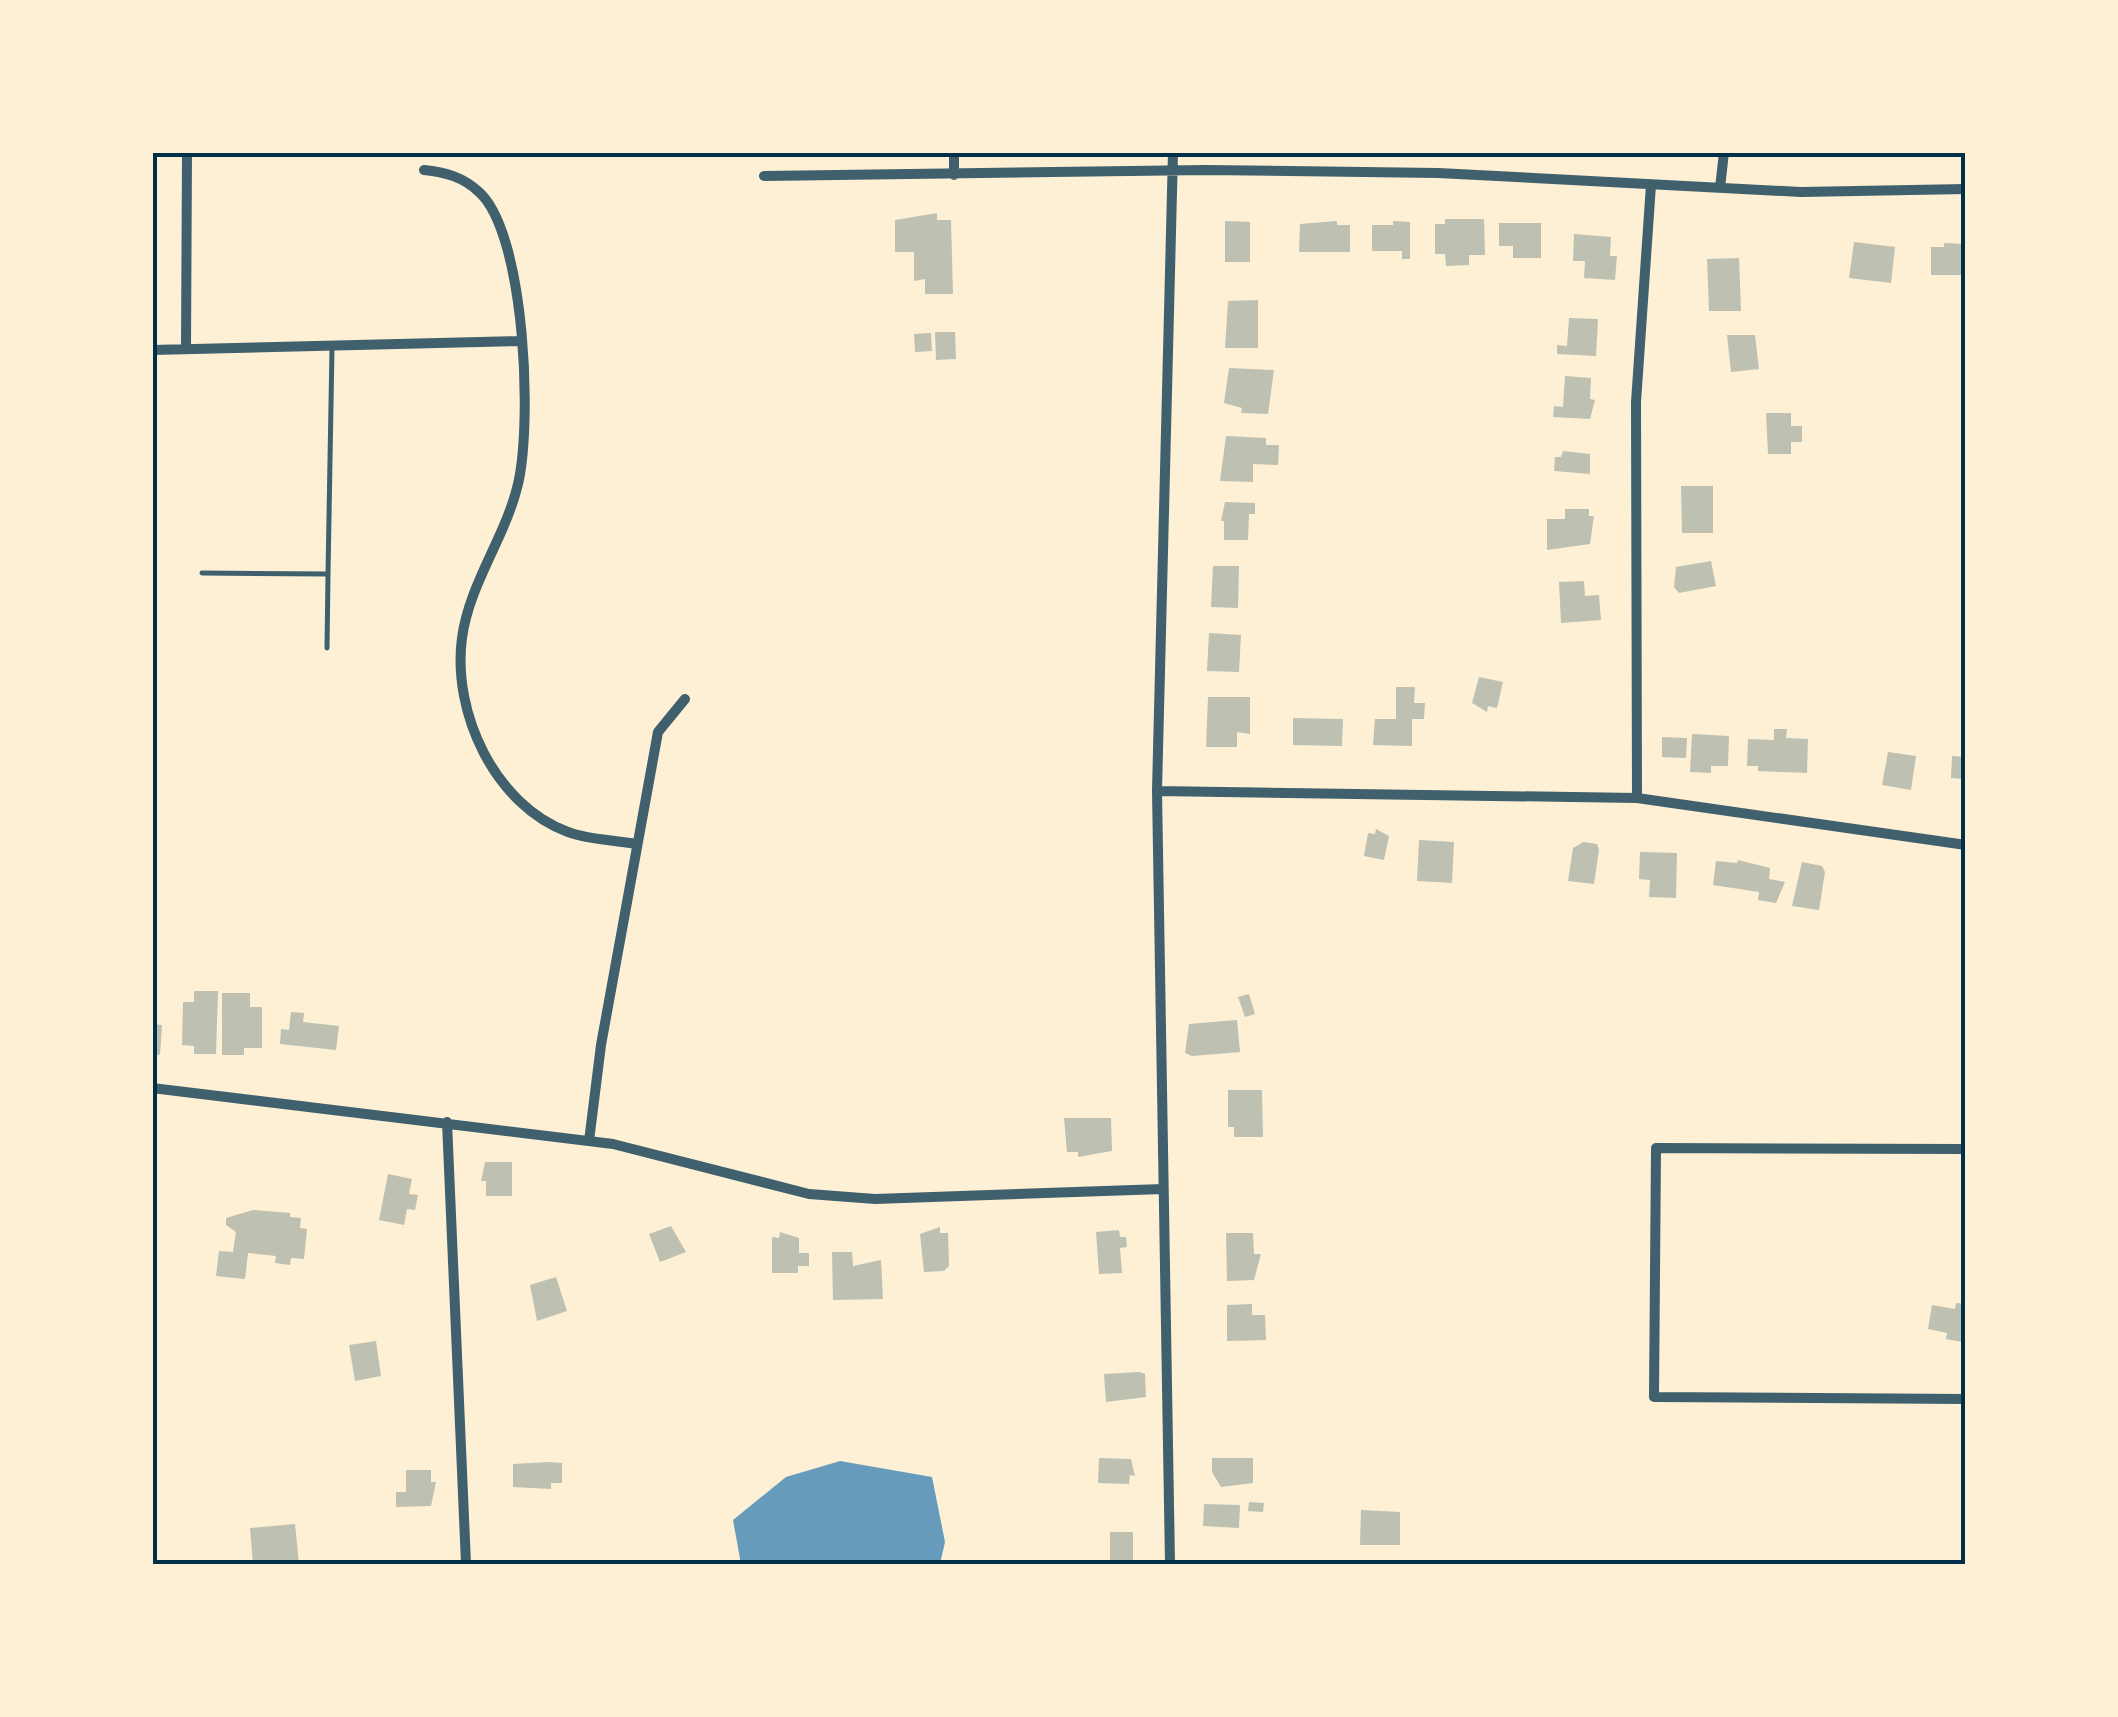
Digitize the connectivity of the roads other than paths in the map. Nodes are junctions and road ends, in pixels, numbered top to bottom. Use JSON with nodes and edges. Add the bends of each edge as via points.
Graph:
{"nodes":[{"id":1,"x":187,"y":152,"type":"edge"},
{"id":2,"x":954,"y":152,"type":"edge"},
{"id":3,"x":1173,"y":152,"type":"edge"},
{"id":4,"x":1724,"y":152,"type":"edge"},
{"id":5,"x":424,"y":170,"type":"dead end"},
{"id":6,"x":1174,"y":170,"type":"junction"},
{"id":7,"x":954,"y":175,"type":"junction"},
{"id":8,"x":764,"y":176,"type":"dead end"},
{"id":9,"x":1651,"y":185,"type":"junction"},
{"id":10,"x":1720,"y":188,"type":"junction"},
{"id":11,"x":1966,"y":188,"type":"edge"},
{"id":12,"x":522,"y":341,"type":"junction"},
{"id":13,"x":332,"y":345,"type":"junction"},
{"id":14,"x":186,"y":348,"type":"junction"},
{"id":15,"x":152,"y":350,"type":"edge"},
{"id":16,"x":202,"y":572,"type":"dead end"},
{"id":17,"x":328,"y":574,"type":"junction"},
{"id":18,"x":327,"y":648,"type":"dead end"},
{"id":19,"x":685,"y":699,"type":"dead end"},
{"id":20,"x":1157,"y":790,"type":"junction"},
{"id":21,"x":1637,"y":798,"type":"junction"},
{"id":22,"x":636,"y":844,"type":"junction"},
{"id":23,"x":1966,"y":846,"type":"edge"},
{"id":24,"x":152,"y":1088,"type":"edge"},
{"id":25,"x":447,"y":1122,"type":"junction"},
{"id":26,"x":589,"y":1141,"type":"junction"},
{"id":27,"x":1966,"y":1149,"type":"edge"},
{"id":28,"x":1163,"y":1189,"type":"junction"},
{"id":29,"x":1966,"y":1398,"type":"edge"},
{"id":30,"x":466,"y":1564,"type":"edge"},
{"id":31,"x":1170,"y":1564,"type":"edge"}],
"edges":[{"from":1,"to":14,"type":"street"},
{"from":2,"to":7,"type":"street"},
{"from":3,"to":6,"type":"street"},
{"from":4,"to":10,"type":"street"},
{"from":5,"to":12,"type":"street","via":[[450,173],[482,194],[505,242]]},
{"from":6,"to":7,"type":"street"},
{"from":6,"to":9,"type":"street","via":[[1438,173]]},
{"from":6,"to":20,"type":"street"},
{"from":7,"to":8,"type":"street"},
{"from":9,"to":10,"type":"street"},
{"from":9,"to":21,"type":"street","via":[[1636,402]]},
{"from":10,"to":11,"type":"street"},
{"from":12,"to":13,"type":"street"},
{"from":12,"to":22,"type":"street","via":[[526,441],[517,490],[462,638],[462,686],[472,732],[536,814],[570,833]]},
{"from":13,"to":14,"type":"street"},
{"from":13,"to":17,"type":"lane"},
{"from":14,"to":15,"type":"street"},
{"from":16,"to":17,"type":"lane"},
{"from":17,"to":18,"type":"lane"},
{"from":19,"to":22,"type":"street","via":[[658,732]]},
{"from":20,"to":21,"type":"street"},
{"from":20,"to":28,"type":"street"},
{"from":21,"to":23,"type":"street"},
{"from":22,"to":26,"type":"street"},
{"from":24,"to":25,"type":"street"},
{"from":25,"to":26,"type":"street"},
{"from":25,"to":30,"type":"street"},
{"from":26,"to":28,"type":"street","via":[[809,1194],[875,1199]]},
{"from":27,"to":29,"type":"street","via":[[1656,1148],[1654,1398]]},
{"from":28,"to":31,"type":"street"}]}
